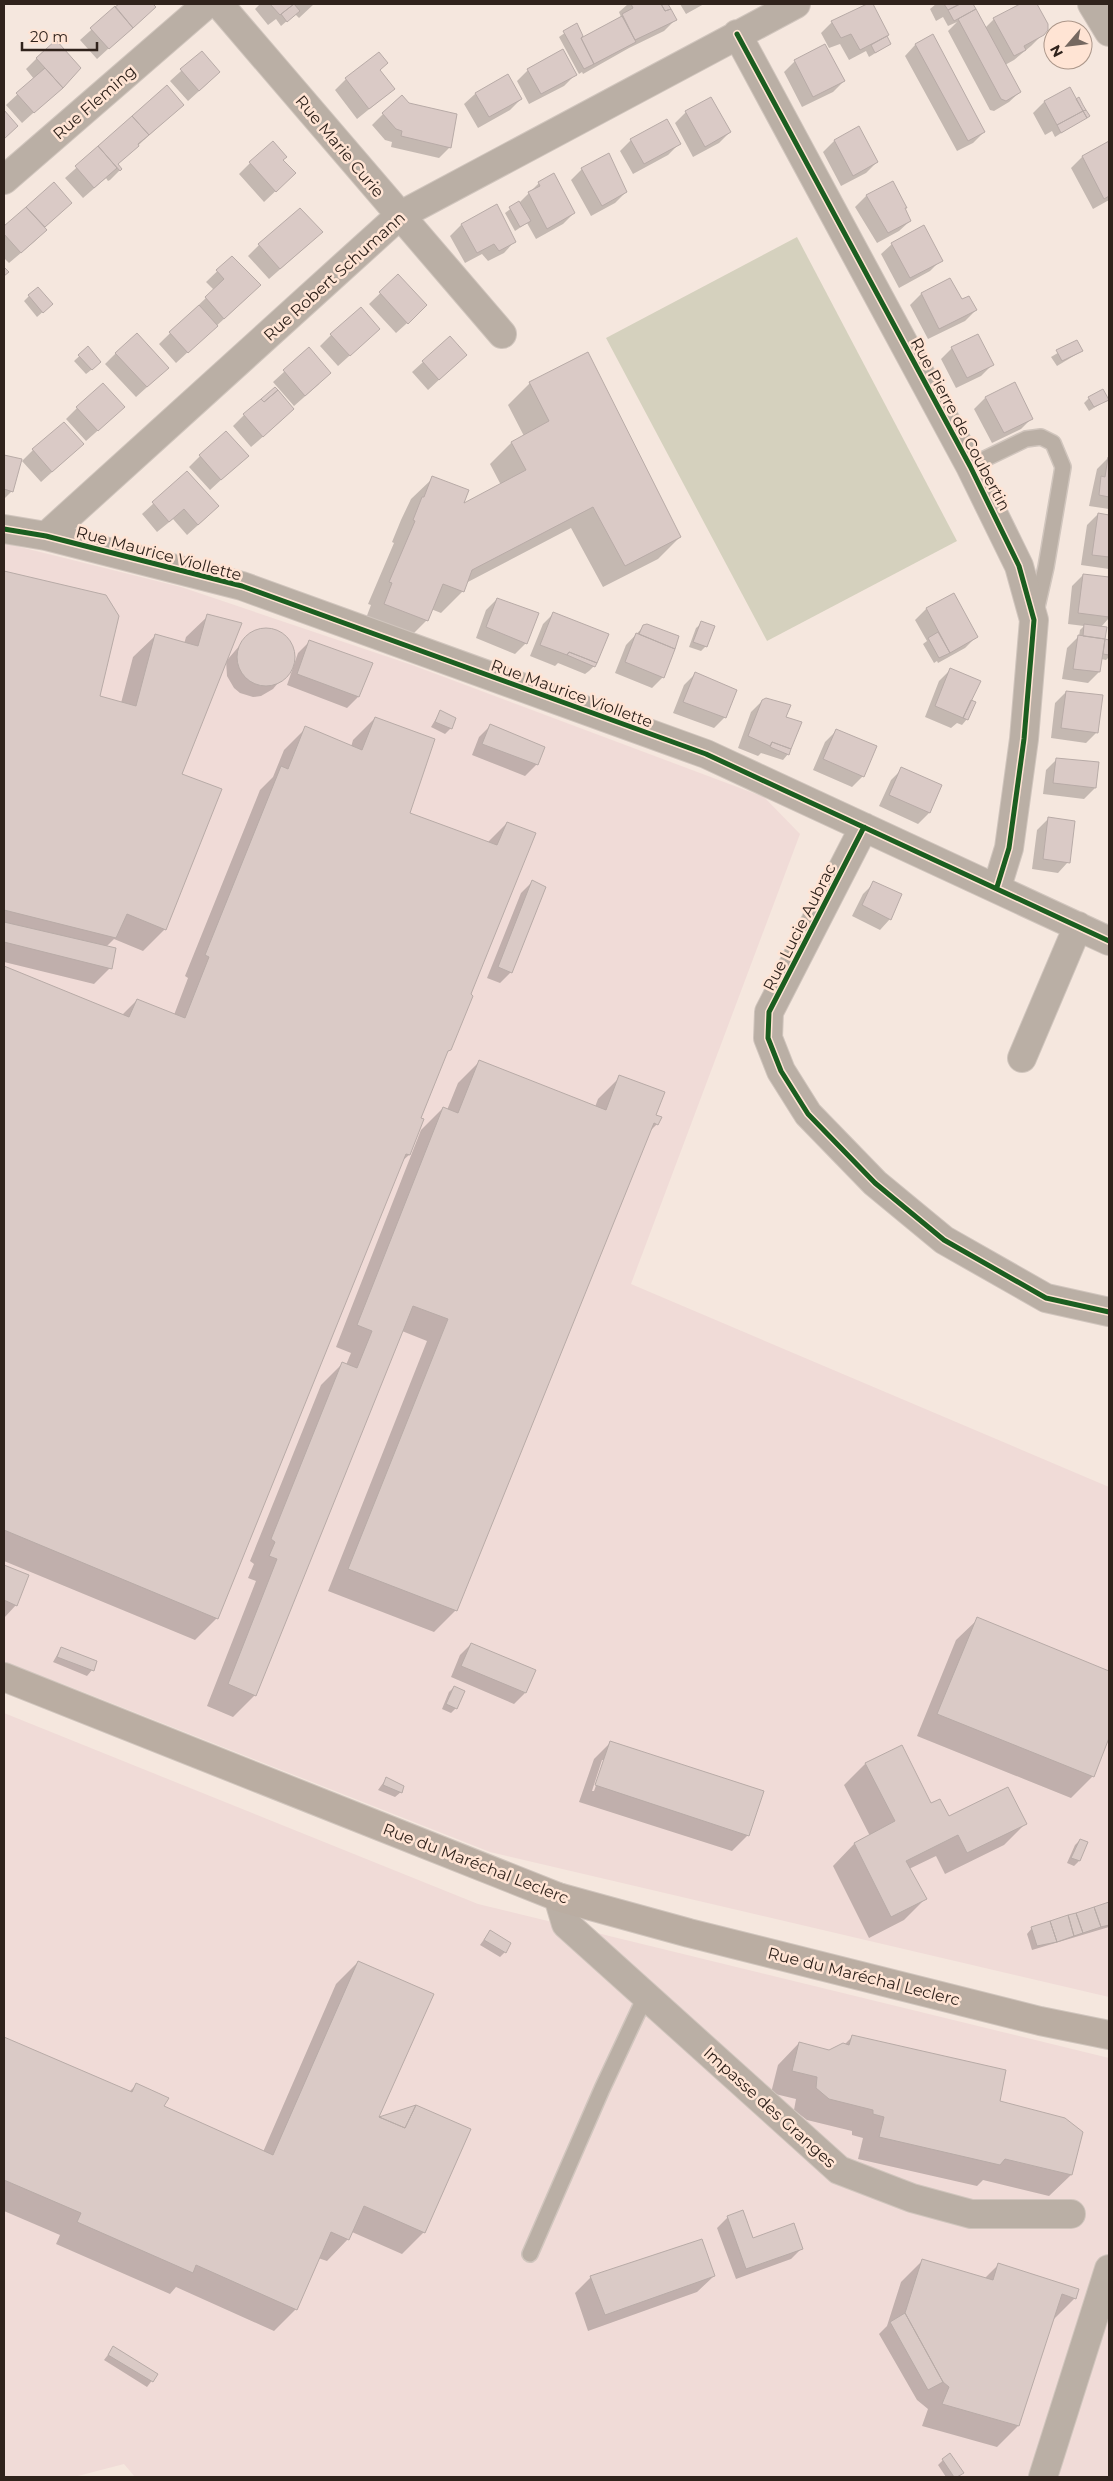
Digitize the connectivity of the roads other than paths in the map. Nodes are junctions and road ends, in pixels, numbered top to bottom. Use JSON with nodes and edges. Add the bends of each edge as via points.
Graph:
{"nodes":[{"id":1,"x":207,"y":4,"type":"edge"},
{"id":2,"x":219,"y":4,"type":"edge"},
{"id":3,"x":796,"y":4,"type":"edge"},
{"id":4,"x":1092,"y":4,"type":"edge"},
{"id":5,"x":1109,"y":32,"type":"edge"},
{"id":6,"x":737,"y":34,"type":"junction"},
{"id":7,"x":4,"y":180,"type":"edge"},
{"id":8,"x":399,"y":216,"type":"junction"},
{"id":9,"x":502,"y":334,"type":"dead end"},
{"id":10,"x":970,"y":466,"type":"junction"},
{"id":11,"x":4,"y":529,"type":"edge"},
{"id":12,"x":46,"y":536,"type":"junction"},
{"id":13,"x":1034,"y":620,"type":"junction"},
{"id":14,"x":864,"y":827,"type":"junction"},
{"id":15,"x":997,"y":887,"type":"junction"},
{"id":16,"x":1078,"y":926,"type":"junction"},
{"id":17,"x":1109,"y":941,"type":"edge"},
{"id":18,"x":1022,"y":1058,"type":"dead end"},
{"id":19,"x":1109,"y":1312,"type":"edge"},
{"id":20,"x":4,"y":1677,"type":"edge"},
{"id":21,"x":558,"y":1897,"type":"junction"},
{"id":22,"x":646,"y":1996,"type":"junction"},
{"id":23,"x":1109,"y":2035,"type":"edge"},
{"id":24,"x":1071,"y":2214,"type":"dead end"},
{"id":25,"x":530,"y":2254,"type":"dead end"},
{"id":26,"x":1109,"y":2269,"type":"edge"},
{"id":27,"x":1044,"y":2477,"type":"edge"}],
"edges":[{"from":1,"to":7,"type":"street","name":"Rue Fleming"},
{"from":2,"to":8,"type":"street","name":"Rue Marie Curie"},
{"from":3,"to":6,"type":"street","name":"Rue Robert Schumann"},
{"from":4,"to":5,"type":"street"},
{"from":6,"to":8,"type":"street","name":"Rue Robert Schumann"},
{"from":6,"to":10,"type":"street","name":"Rue Pierre de Coubertin"},
{"from":8,"to":9,"type":"street","name":"Rue Marie Curie"},
{"from":8,"to":12,"type":"street","name":"Rue Robert Schumann"},
{"from":10,"to":13,"type":"street","name":"Rue Pierre de Coubertin","via":[[1020,566]]},
{"from":10,"to":13,"type":"lane","via":[[1026,439],[1040,438],[1053,443],[1063,467]]},
{"from":11,"to":12,"type":"street","name":"Rue Maurice Viollette"},
{"from":12,"to":14,"type":"street","name":"Rue Maurice Viollette","via":[[251,590],[706,754]]},
{"from":13,"to":15,"type":"street","name":"Rue Pierre de Coubertin","via":[[1024,739],[1009,848]]},
{"from":14,"to":15,"type":"street","name":"Rue Maurice Viollette"},
{"from":14,"to":19,"type":"street","name":"Rue Lucie Aubrac","via":[[769,1012],[768,1038],[781,1071],[808,1114],[875,1183],[944,1240],[1046,1298]]},
{"from":15,"to":16,"type":"street","name":"Rue Maurice Viollette"},
{"from":16,"to":17,"type":"street","name":"Rue Maurice Viollette"},
{"from":16,"to":18,"type":"street"},
{"from":20,"to":21,"type":"main road","name":"Rue du Maréchal Leclerc"},
{"from":21,"to":22,"type":"street","name":"Impasse des Granges","via":[[566,1924]]},
{"from":21,"to":23,"type":"main road","name":"Rue du Maréchal Leclerc","via":[[888,1983]]},
{"from":22,"to":24,"type":"street","name":"Impasse des Granges","via":[[839,2170],[912,2198],[971,2214]]},
{"from":22,"to":25,"type":"lane"},
{"from":26,"to":27,"type":"street"}]}
